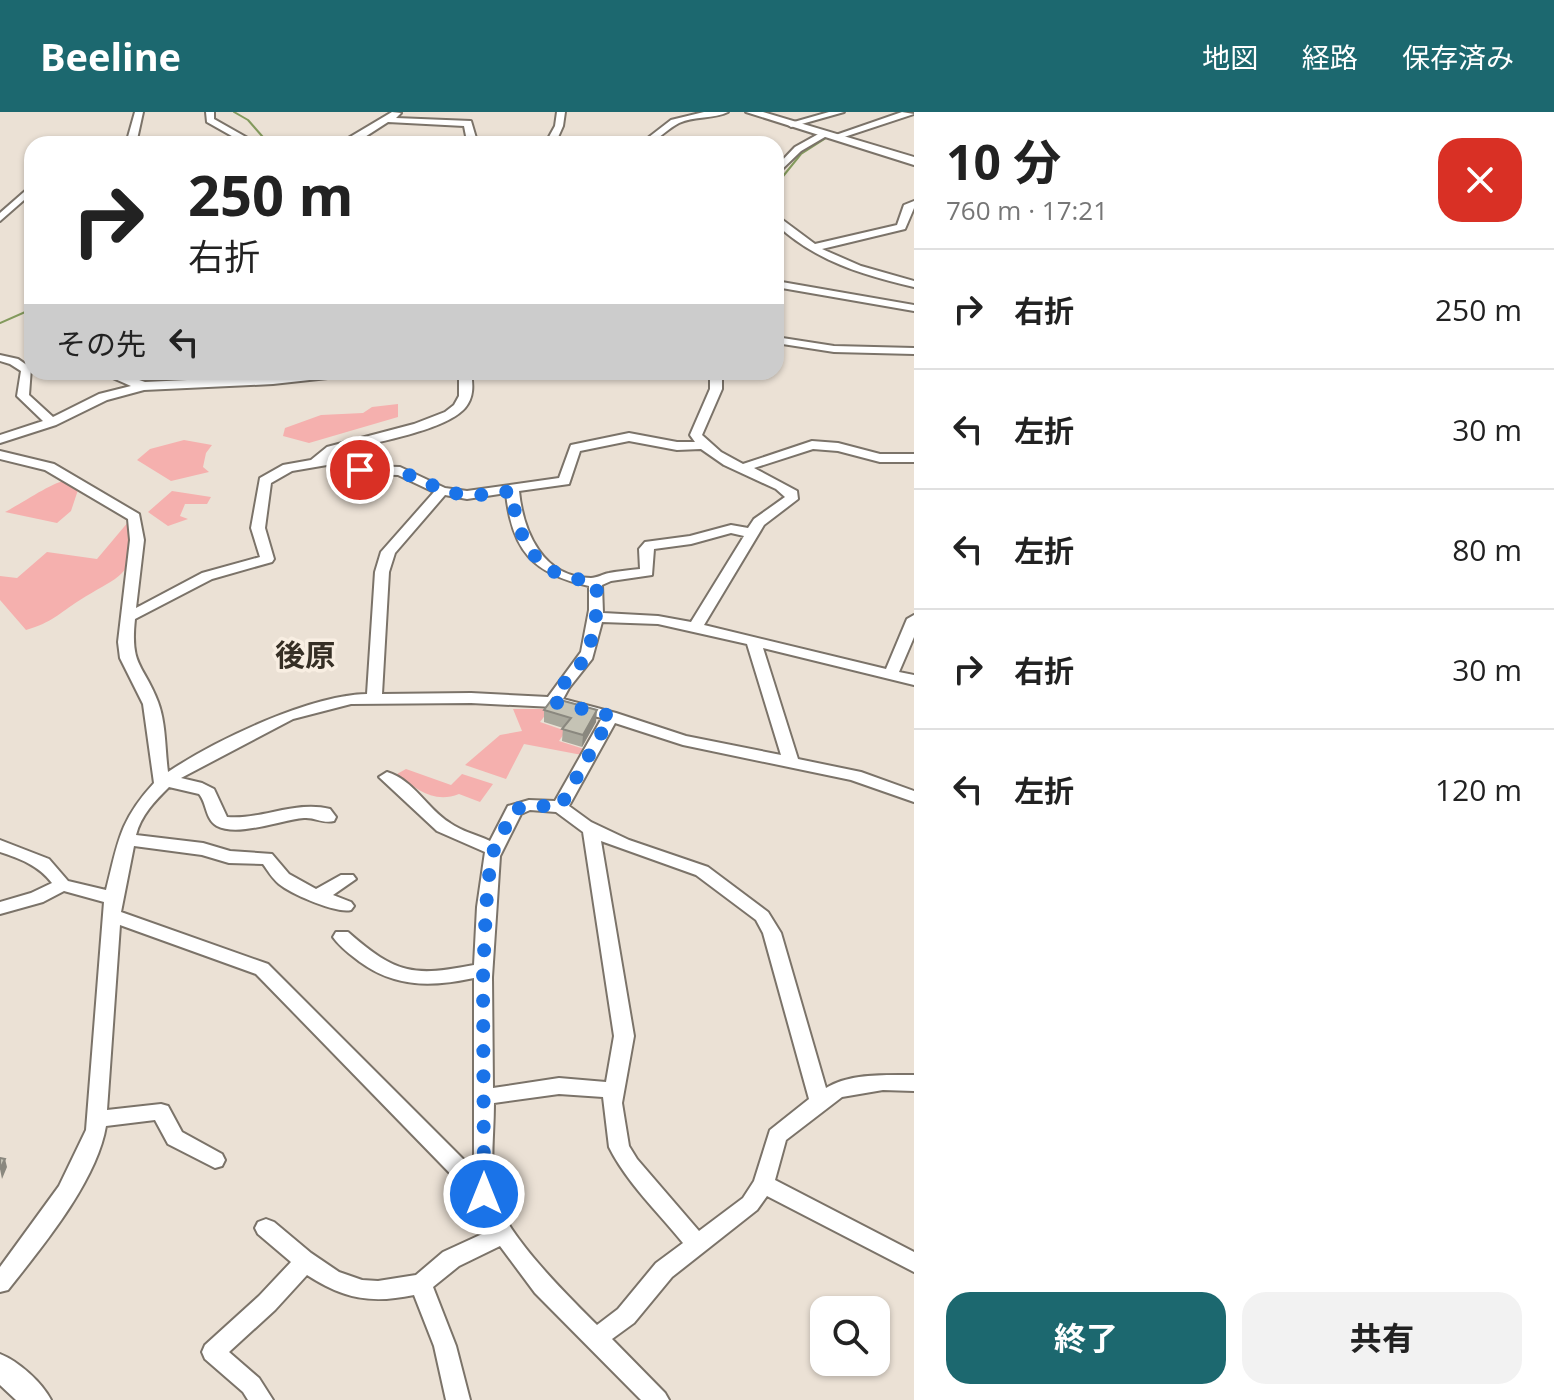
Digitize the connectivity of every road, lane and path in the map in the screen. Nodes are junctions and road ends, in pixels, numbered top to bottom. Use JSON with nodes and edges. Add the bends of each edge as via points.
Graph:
{"nodes":[{"id":1,"x":139,"y":112,"type":"edge"},
{"id":2,"x":210,"y":112,"type":"edge"},
{"id":3,"x":561,"y":112,"type":"edge"},
{"id":4,"x":724,"y":112,"type":"edge"},
{"id":5,"x":751,"y":112,"type":"edge"},
{"id":6,"x":840,"y":112,"type":"edge"},
{"id":7,"x":911,"y":112,"type":"edge"},
{"id":8,"x":394,"y":116,"type":"edge"},
{"id":9,"x":791,"y":124,"type":"junction"},
{"id":10,"x":133,"y":136,"type":"edge"},
{"id":11,"x":239,"y":136,"type":"edge"},
{"id":12,"x":359,"y":136,"type":"edge"},
{"id":13,"x":471,"y":136,"type":"edge"},
{"id":14,"x":554,"y":136,"type":"edge"},
{"id":15,"x":654,"y":136,"type":"edge"},
{"id":16,"x":830,"y":136,"type":"junction"},
{"id":17,"x":914,"y":161,"type":"edge"},
{"id":18,"x":784,"y":164,"type":"edge"},
{"id":19,"x":24,"y":196,"type":"edge"},
{"id":20,"x":914,"y":204,"type":"edge"},
{"id":21,"x":0,"y":218,"type":"edge"},
{"id":22,"x":784,"y":225,"type":"edge"},
{"id":23,"x":812,"y":248,"type":"junction"},
{"id":24,"x":914,"y":284,"type":"edge"},
{"id":25,"x":784,"y":285,"type":"edge"},
{"id":26,"x":914,"y":308,"type":"edge"},
{"id":27,"x":784,"y":341,"type":"edge"},
{"id":28,"x":914,"y":350,"type":"edge"},
{"id":29,"x":0,"y":358,"type":"edge"},
{"id":30,"x":24,"y":366,"type":"edge"},
{"id":31,"x":25,"y":380,"type":"edge"},
{"id":32,"x":127,"y":380,"type":"edge"},
{"id":33,"x":255,"y":380,"type":"edge"},
{"id":34,"x":466,"y":380,"type":"edge"},
{"id":35,"x":716,"y":380,"type":"edge"},
{"id":36,"x":143,"y":386,"type":"junction"},
{"id":37,"x":52,"y":422,"type":"junction"},
{"id":38,"x":0,"y":439,"type":"edge"},
{"id":39,"x":703,"y":445,"type":"junction"},
{"id":40,"x":0,"y":455,"type":"edge"},
{"id":41,"x":914,"y":458,"type":"edge"},
{"id":42,"x":317,"y":461,"type":"junction"},
{"id":43,"x":742,"y":468,"type":"junction"},
{"id":44,"x":442,"y":491,"type":"junction"},
{"id":45,"x":512,"y":491,"type":"junction"},
{"id":46,"x":752,"y":533,"type":"junction"},
{"id":47,"x":595,"y":583,"type":"junction"},
{"id":48,"x":129,"y":616,"type":"junction"},
{"id":49,"x":594,"y":617,"type":"junction"},
{"id":50,"x":914,"y":619,"type":"edge"},
{"id":51,"x":695,"y":627,"type":"junction"},
{"id":52,"x":753,"y":640,"type":"junction"},
{"id":53,"x":891,"y":674,"type":"junction"},
{"id":54,"x":914,"y":680,"type":"edge"},
{"id":55,"x":374,"y":698,"type":"junction"},
{"id":56,"x":554,"y":702,"type":"junction"},
{"id":57,"x":611,"y":716,"type":"junction"},
{"id":58,"x":791,"y":762,"type":"junction"},
{"id":59,"x":387,"y":777,"type":"dead end"},
{"id":60,"x":164,"y":783,"type":"junction"},
{"id":61,"x":914,"y":797,"type":"edge"},
{"id":62,"x":560,"y":807,"type":"junction"},
{"id":63,"x":328,"y":817,"type":"dead end"},
{"id":64,"x":591,"y":829,"type":"junction"},
{"id":65,"x":125,"y":839,"type":"junction"},
{"id":66,"x":0,"y":846,"type":"edge"},
{"id":67,"x":494,"y":849,"type":"junction"},
{"id":68,"x":347,"y":879,"type":"dead end"},
{"id":69,"x":62,"y":885,"type":"junction"},
{"id":70,"x":319,"y":895,"type":"junction"},
{"id":71,"x":112,"y":906,"type":"junction"},
{"id":72,"x":345,"y":906,"type":"dead end"},
{"id":73,"x":0,"y":908,"type":"edge"},
{"id":74,"x":342,"y":937,"type":"dead end"},
{"id":75,"x":483,"y":970,"type":"junction"},
{"id":76,"x":914,"y":1083,"type":"edge"},
{"id":77,"x":613,"y":1090,"type":"junction"},
{"id":78,"x":483,"y":1097,"type":"junction"},
{"id":79,"x":820,"y":1102,"type":"junction"},
{"id":80,"x":98,"y":1119,"type":"junction"},
{"id":81,"x":215,"y":1160,"type":"dead end"},
{"id":82,"x":764,"y":1184,"type":"junction"},
{"id":83,"x":484,"y":1194,"type":"junction"},
{"id":84,"x":266,"y":1228,"type":"dead end"},
{"id":85,"x":504,"y":1234,"type":"junction"},
{"id":86,"x":697,"y":1244,"type":"junction"},
{"id":87,"x":305,"y":1262,"type":"junction"},
{"id":88,"x":914,"y":1263,"type":"edge"},
{"id":89,"x":0,"y":1283,"type":"edge"},
{"id":90,"x":421,"y":1284,"type":"junction"},
{"id":91,"x":596,"y":1338,"type":"junction"},
{"id":92,"x":0,"y":1367,"type":"edge"},
{"id":93,"x":36,"y":1400,"type":"edge"},
{"id":94,"x":261,"y":1400,"type":"edge"},
{"id":95,"x":458,"y":1400,"type":"edge"},
{"id":96,"x":657,"y":1400,"type":"edge"}],
"edges":[{"from":1,"to":10,"type":"street"},
{"from":2,"to":11,"type":"street","via":[[210,120]]},
{"from":3,"to":14,"type":"street"},
{"from":4,"to":15,"type":"street","via":[[686,115]]},
{"from":5,"to":9,"type":"main road"},
{"from":6,"to":9,"type":"street"},
{"from":7,"to":16,"type":"street"},
{"from":8,"to":12,"type":"street"},
{"from":8,"to":13,"type":"street","via":[[468,123]]},
{"from":9,"to":16,"type":"main road"},
{"from":16,"to":17,"type":"main road"},
{"from":16,"to":18,"type":"street","via":[[798,149]]},
{"from":19,"to":21,"type":"street"},
{"from":20,"to":23,"type":"street","via":[[907,207],[901,227]]},
{"from":22,"to":23,"type":"street"},
{"from":23,"to":24,"type":"street","via":[[871,274]]},
{"from":25,"to":26,"type":"street"},
{"from":27,"to":28,"type":"street","via":[[834,349]]},
{"from":29,"to":30,"type":"street"},
{"from":31,"to":37,"type":"street","via":[[23,396]]},
{"from":32,"to":36,"type":"street"},
{"from":33,"to":36,"type":"street"},
{"from":34,"to":42,"type":"street","via":[[463,401],[446,418],[331,450]]},
{"from":35,"to":39,"type":"street","via":[[696,435]]},
{"from":36,"to":37,"type":"street","via":[[103,397]]},
{"from":37,"to":38,"type":"street"},
{"from":39,"to":43,"type":"street"},
{"from":39,"to":45,"type":"street","via":[[629,437],[575,448],[564,481]]},
{"from":40,"to":48,"type":"street","via":[[49,467],[134,517],[137,540]]},
{"from":41,"to":43,"type":"street","via":[[880,458],[812,445]]},
{"from":42,"to":44,"type":"street","via":[[400,471]]},
{"from":42,"to":48,"type":"street","via":[[265,481],[258,528],[267,559],[208,576]]},
{"from":43,"to":46,"type":"street","via":[[792,494]]},
{"from":44,"to":45,"type":"street"},
{"from":44,"to":55,"type":"street","via":[[388,552],[382,572]]},
{"from":45,"to":47,"type":"street","via":[[517,526],[545,566]]},
{"from":46,"to":47,"type":"street","via":[[731,529],[650,545],[647,572]]},
{"from":46,"to":51,"type":"street"},
{"from":47,"to":49,"type":"street","via":[[599,593]]},
{"from":48,"to":60,"type":"street","via":[[127,658],[151,704]]},
{"from":49,"to":51,"type":"street"},
{"from":49,"to":56,"type":"street","via":[[585,659]]},
{"from":50,"to":53,"type":"street"},
{"from":51,"to":52,"type":"street"},
{"from":52,"to":53,"type":"street"},
{"from":52,"to":58,"type":"street"},
{"from":53,"to":54,"type":"street"},
{"from":55,"to":56,"type":"street"},
{"from":55,"to":60,"type":"street","via":[[334,701],[288,716]]},
{"from":56,"to":57,"type":"street"},
{"from":57,"to":58,"type":"street","via":[[683,740]]},
{"from":57,"to":62,"type":"street"},
{"from":58,"to":61,"type":"street","via":[[855,776]]},
{"from":59,"to":67,"type":"street","via":[[443,827]]},
{"from":60,"to":63,"type":"street","via":[[205,790],[213,814],[223,822],[304,812]]},
{"from":60,"to":65,"type":"street","via":[[135,815]]},
{"from":62,"to":64,"type":"street"},
{"from":62,"to":67,"type":"street","via":[[529,805],[514,810]]},
{"from":64,"to":77,"type":"street","via":[[624,1036]]},
{"from":64,"to":79,"type":"street","via":[[702,871],[762,916],[772,933]]},
{"from":65,"to":70,"type":"street","via":[[266,858],[284,881]]},
{"from":65,"to":71,"type":"street"},
{"from":66,"to":69,"type":"street","via":[[53,868]]},
{"from":67,"to":75,"type":"street"},
{"from":68,"to":70,"type":"street"},
{"from":69,"to":71,"type":"street"},
{"from":69,"to":73,"type":"street"},
{"from":70,"to":72,"type":"street"},
{"from":71,"to":80,"type":"street"},
{"from":71,"to":83,"type":"street","via":[[262,969]]},
{"from":74,"to":75,"type":"street","via":[[370,963],[399,975],[432,980]]},
{"from":75,"to":78,"type":"street"},
{"from":76,"to":79,"type":"street","via":[[837,1090]]},
{"from":77,"to":78,"type":"street","via":[[559,1086]]},
{"from":77,"to":86,"type":"street","via":[[619,1147]]},
{"from":78,"to":83,"type":"street"},
{"from":79,"to":82,"type":"street","via":[[777,1136]]},
{"from":80,"to":81,"type":"street","via":[[161,1112],[175,1138]]},
{"from":80,"to":89,"type":"street","via":[[86,1159],[63,1204]]},
{"from":82,"to":86,"type":"street","via":[[750,1204]]},
{"from":82,"to":88,"type":"street"},
{"from":83,"to":85,"type":"street"},
{"from":84,"to":87,"type":"street"},
{"from":85,"to":90,"type":"street","via":[[451,1259]]},
{"from":85,"to":91,"type":"street","via":[[543,1286]]},
{"from":86,"to":91,"type":"street","via":[[664,1270],[626,1316]]},
{"from":87,"to":90,"type":"street","via":[[358,1289]]},
{"from":87,"to":94,"type":"street","via":[[213,1352]]},
{"from":90,"to":95,"type":"street","via":[[445,1346]]},
{"from":91,"to":96,"type":"street"},
{"from":92,"to":93,"type":"main road"}]}
